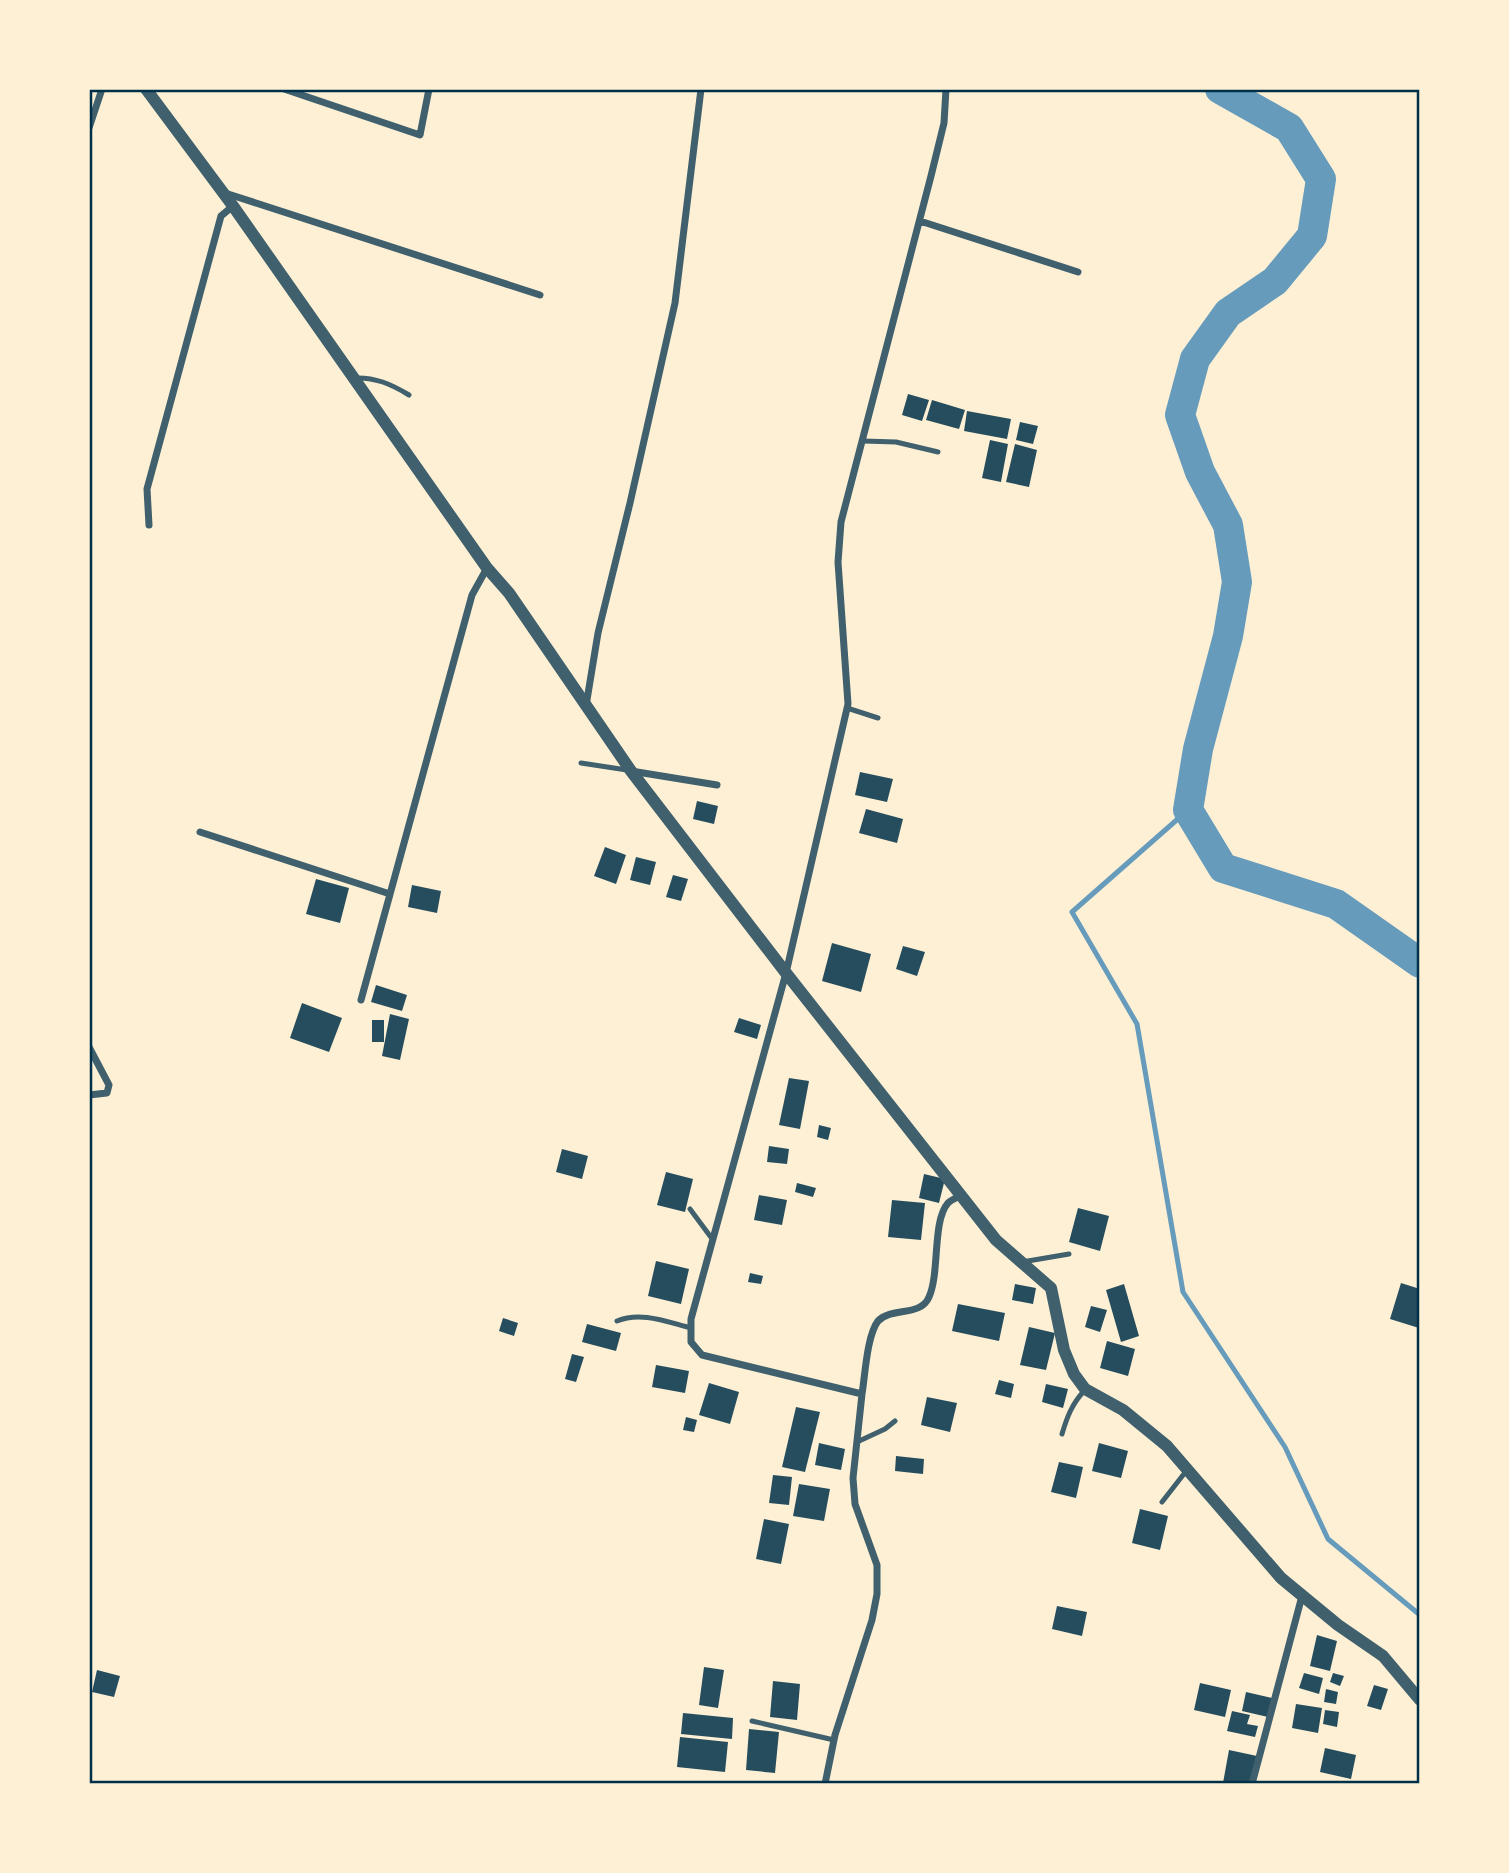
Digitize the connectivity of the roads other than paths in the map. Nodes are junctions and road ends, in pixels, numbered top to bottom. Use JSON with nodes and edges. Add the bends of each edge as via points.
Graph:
{"nodes":[{"id":1,"x":102,"y":89,"type":"edge"},
{"id":2,"x":146,"y":89,"type":"edge"},
{"id":3,"x":284,"y":89,"type":"edge"},
{"id":4,"x":429,"y":89,"type":"edge"},
{"id":5,"x":701,"y":89,"type":"edge"},
{"id":6,"x":946,"y":89,"type":"edge"},
{"id":7,"x":89,"y":128,"type":"edge"},
{"id":8,"x":224,"y":193,"type":"junction"},
{"id":9,"x":233,"y":206,"type":"junction"},
{"id":10,"x":920,"y":221,"type":"junction"},
{"id":11,"x":1078,"y":272,"type":"dead end"},
{"id":12,"x":540,"y":295,"type":"dead end"},
{"id":13,"x":354,"y":378,"type":"junction"},
{"id":14,"x":410,"y":395,"type":"dead end"},
{"id":15,"x":863,"y":441,"type":"junction"},
{"id":16,"x":938,"y":452,"type":"dead end"},
{"id":17,"x":149,"y":525,"type":"dead end"},
{"id":18,"x":487,"y":568,"type":"junction"},
{"id":19,"x":586,"y":706,"type":"junction"},
{"id":20,"x":847,"y":708,"type":"junction"},
{"id":21,"x":878,"y":718,"type":"dead end"},
{"id":22,"x":582,"y":763,"type":"dead end"},
{"id":23,"x":631,"y":771,"type":"junction"},
{"id":24,"x":717,"y":785,"type":"dead end"},
{"id":25,"x":201,"y":832,"type":"dead end"},
{"id":26,"x":390,"y":894,"type":"junction"},
{"id":27,"x":786,"y":973,"type":"junction"},
{"id":28,"x":360,"y":1000,"type":"dead end"},
{"id":29,"x":89,"y":1047,"type":"edge"},
{"id":30,"x":89,"y":1095,"type":"edge"},
{"id":31,"x":962,"y":1194,"type":"junction"},
{"id":32,"x":690,"y":1209,"type":"dead end"},
{"id":33,"x":713,"y":1240,"type":"junction"},
{"id":34,"x":1069,"y":1254,"type":"dead end"},
{"id":35,"x":1022,"y":1262,"type":"junction"},
{"id":36,"x":617,"y":1321,"type":"dead end"},
{"id":37,"x":691,"y":1328,"type":"junction"},
{"id":38,"x":1086,"y":1389,"type":"junction"},
{"id":39,"x":862,"y":1394,"type":"junction"},
{"id":40,"x":895,"y":1421,"type":"dead end"},
{"id":41,"x":1062,"y":1434,"type":"dead end"},
{"id":42,"x":857,"y":1442,"type":"junction"},
{"id":43,"x":1187,"y":1470,"type":"junction"},
{"id":44,"x":1162,"y":1502,"type":"dead end"},
{"id":45,"x":1303,"y":1596,"type":"junction"},
{"id":46,"x":1420,"y":1700,"type":"edge"},
{"id":47,"x":752,"y":1721,"type":"dead end"},
{"id":48,"x":834,"y":1740,"type":"junction"},
{"id":49,"x":825,"y":1784,"type":"edge"},
{"id":50,"x":1252,"y":1784,"type":"edge"}],
"edges":[{"from":1,"to":7,"type":"street"},
{"from":2,"to":8,"type":"street"},
{"from":3,"to":4,"type":"street","via":[[420,135]]},
{"from":5,"to":19,"type":"street","via":[[675,303],[598,633]]},
{"from":6,"to":10,"type":"street","via":[[944,123]]},
{"from":8,"to":9,"type":"street"},
{"from":8,"to":12,"type":"street"},
{"from":9,"to":13,"type":"street"},
{"from":9,"to":17,"type":"street","via":[[221,216],[161,433],[147,489]]},
{"from":10,"to":11,"type":"street"},
{"from":10,"to":15,"type":"street"},
{"from":13,"to":14,"type":"lane","via":[[379,380]]},
{"from":13,"to":18,"type":"street"},
{"from":15,"to":16,"type":"lane","via":[[896,442]]},
{"from":15,"to":20,"type":"street","via":[[841,522],[838,562]]},
{"from":18,"to":19,"type":"street"},
{"from":18,"to":26,"type":"street","via":[[472,595]]},
{"from":19,"to":23,"type":"street"},
{"from":20,"to":21,"type":"lane"},
{"from":20,"to":27,"type":"street"},
{"from":22,"to":23,"type":"lane"},
{"from":23,"to":24,"type":"street"},
{"from":23,"to":27,"type":"street"},
{"from":25,"to":26,"type":"street"},
{"from":26,"to":28,"type":"street"},
{"from":27,"to":31,"type":"street"},
{"from":27,"to":33,"type":"street"},
{"from":29,"to":30,"type":"street","via":[[109,1085],[107,1093]]},
{"from":31,"to":35,"type":"street","via":[[996,1240]]},
{"from":31,"to":39,"type":"street","via":[[948,1203],[941,1216],[928,1302],[884,1316],[874,1328]]},
{"from":32,"to":33,"type":"lane"},
{"from":33,"to":37,"type":"street"},
{"from":34,"to":35,"type":"lane"},
{"from":35,"to":38,"type":"street","via":[[1051,1289],[1064,1350]]},
{"from":36,"to":37,"type":"lane","via":[[646,1317]]},
{"from":37,"to":39,"type":"street","via":[[691,1342],[702,1355]]},
{"from":38,"to":41,"type":"lane","via":[[1068,1414]]},
{"from":38,"to":43,"type":"street","via":[[1167,1446]]},
{"from":39,"to":42,"type":"street"},
{"from":40,"to":42,"type":"lane"},
{"from":42,"to":48,"type":"street","via":[[855,1504],[877,1564],[877,1594]]},
{"from":43,"to":44,"type":"lane"},
{"from":43,"to":45,"type":"street","via":[[1281,1578]]},
{"from":45,"to":46,"type":"street","via":[[1383,1656]]},
{"from":45,"to":50,"type":"street"},
{"from":47,"to":48,"type":"lane"},
{"from":48,"to":49,"type":"street"}]}
